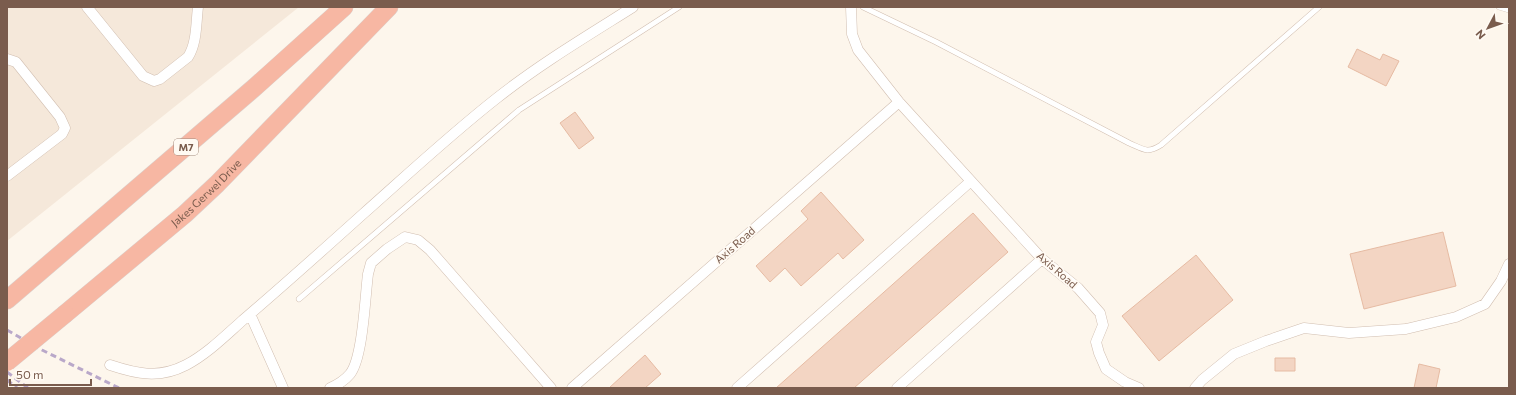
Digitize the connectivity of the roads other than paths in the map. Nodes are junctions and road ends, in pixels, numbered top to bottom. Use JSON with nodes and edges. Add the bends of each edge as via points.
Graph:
{"nodes":[{"id":1,"x":87,"y":7,"type":"edge"},
{"id":2,"x":198,"y":7,"type":"edge"},
{"id":3,"x":344,"y":7,"type":"edge"},
{"id":4,"x":389,"y":7,"type":"edge"},
{"id":5,"x":633,"y":7,"type":"edge"},
{"id":6,"x":679,"y":7,"type":"edge"},
{"id":7,"x":851,"y":7,"type":"edge"},
{"id":8,"x":863,"y":7,"type":"edge"},
{"id":9,"x":1319,"y":7,"type":"edge"},
{"id":10,"x":1499,"y":7,"type":"edge"},
{"id":11,"x":1509,"y":10,"type":"edge"},
{"id":12,"x":7,"y":58,"type":"edge"},
{"id":13,"x":899,"y":102,"type":"junction"},
{"id":14,"x":7,"y":176,"type":"edge"},
{"id":15,"x":971,"y":180,"type":"junction"},
{"id":16,"x":1042,"y":260,"type":"junction"},
{"id":17,"x":1509,"y":264,"type":"edge"},
{"id":18,"x":299,"y":299,"type":"dead end"},
{"id":19,"x":7,"y":300,"type":"edge"},
{"id":20,"x":250,"y":314,"type":"junction"},
{"id":21,"x":7,"y":362,"type":"edge"},
{"id":22,"x":110,"y":365,"type":"dead end"},
{"id":23,"x":283,"y":388,"type":"edge"},
{"id":24,"x":330,"y":388,"type":"edge"},
{"id":25,"x":551,"y":388,"type":"edge"},
{"id":26,"x":572,"y":388,"type":"edge"},
{"id":27,"x":737,"y":388,"type":"edge"},
{"id":28,"x":897,"y":388,"type":"edge"},
{"id":29,"x":1139,"y":388,"type":"edge"},
{"id":30,"x":1195,"y":388,"type":"edge"}],
"edges":[{"from":1,"to":2,"type":"street","via":[[143,76],[154,81],[160,79],[191,52]]},
{"from":3,"to":19,"type":"highway","number":"M7"},
{"from":4,"to":21,"type":"highway","name":"Jakes Gerwel Drive","bridge":true,"via":[[185,214]]},
{"from":5,"to":20,"type":"street","via":[[497,98]]},
{"from":6,"to":18,"type":"lane","via":[[519,110]]},
{"from":7,"to":13,"type":"street","name":"Axis Road","via":[[852,34],[858,50]]},
{"from":8,"to":9,"type":"lane","via":[[936,42],[1129,143],[1152,150],[1161,145]]},
{"from":10,"to":11,"type":"lane"},
{"from":12,"to":14,"type":"street","via":[[16,62],[66,128]]},
{"from":13,"to":15,"type":"street","name":"Axis Road"},
{"from":13,"to":26,"type":"street","name":"Axis Road"},
{"from":15,"to":16,"type":"street","name":"Axis Road"},
{"from":15,"to":27,"type":"street"},
{"from":16,"to":28,"type":"street"},
{"from":16,"to":29,"type":"street","name":"Axis Road","via":[[1078,288],[1100,313],[1103,325],[1096,342],[1106,368],[1125,382]]},
{"from":17,"to":30,"type":"street","via":[[1502,281],[1485,304],[1456,317],[1406,329],[1349,333],[1304,328],[1234,354]]},
{"from":20,"to":22,"type":"street","via":[[186,366],[148,374]]},
{"from":20,"to":23,"type":"street"},
{"from":24,"to":25,"type":"street","via":[[350,374],[358,358],[371,263],[405,237],[418,240],[430,250]]}]}
